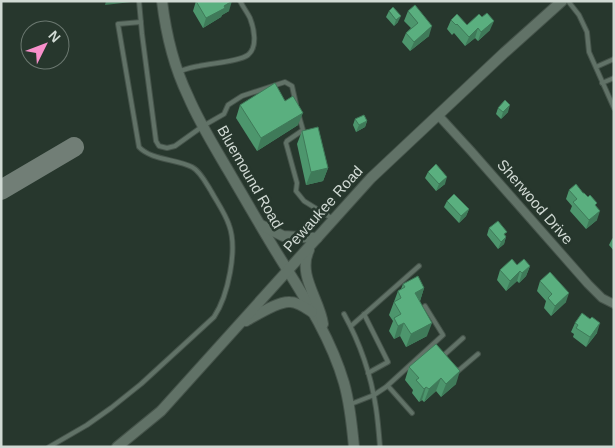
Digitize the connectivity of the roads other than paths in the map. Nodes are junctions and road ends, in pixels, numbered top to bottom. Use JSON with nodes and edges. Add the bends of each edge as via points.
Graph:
{"nodes":[{"id":1,"x":139,"y":1,"type":"edge"},
{"id":2,"x":162,"y":1,"type":"edge"},
{"id":3,"x":240,"y":1,"type":"edge"},
{"id":4,"x":562,"y":1,"type":"edge"},
{"id":5,"x":568,"y":1,"type":"edge"},
{"id":6,"x":141,"y":22,"type":"junction"},
{"id":7,"x":614,"y":59,"type":"edge"},
{"id":8,"x":596,"y":67,"type":"junction"},
{"id":9,"x":178,"y":71,"type":"junction"},
{"id":10,"x":614,"y":78,"type":"edge"},
{"id":11,"x":602,"y":83,"type":"junction"},
{"id":12,"x":614,"y":108,"type":"edge"},
{"id":13,"x":438,"y":115,"type":"junction"},
{"id":14,"x":203,"y":126,"type":"junction"},
{"id":15,"x":334,"y":219,"type":"junction"},
{"id":16,"x":260,"y":224,"type":"junction"},
{"id":17,"x":315,"y":240,"type":"junction"},
{"id":18,"x":418,"y":266,"type":"dead end"},
{"id":19,"x":288,"y":271,"type":"junction"},
{"id":20,"x":614,"y":304,"type":"edge"},
{"id":21,"x":425,"y":306,"type":"edge"},
{"id":22,"x":313,"y":312,"type":"junction"},
{"id":23,"x":344,"y":314,"type":"dead end"},
{"id":24,"x":364,"y":314,"type":"junction"},
{"id":25,"x":240,"y":325,"type":"junction"},
{"id":26,"x":350,"y":326,"type":"junction"},
{"id":27,"x":324,"y":333,"type":"junction"},
{"id":28,"x":463,"y":338,"type":"dead end"},
{"id":29,"x":434,"y":343,"type":"junction"},
{"id":30,"x":478,"y":354,"type":"dead end"},
{"id":31,"x":444,"y":355,"type":"junction"},
{"id":32,"x":449,"y":360,"type":"edge"},
{"id":33,"x":454,"y":366,"type":"edge"},
{"id":34,"x":368,"y":373,"type":"junction"},
{"id":35,"x":388,"y":386,"type":"junction"},
{"id":36,"x":374,"y":395,"type":"junction"},
{"id":37,"x":349,"y":404,"type":"junction"},
{"id":38,"x":412,"y":413,"type":"dead end"},
{"id":39,"x":49,"y":447,"type":"edge"},
{"id":40,"x":117,"y":447,"type":"edge"},
{"id":41,"x":354,"y":447,"type":"edge"},
{"id":42,"x":380,"y":447,"type":"edge"}],
"edges":[{"from":1,"to":6,"type":"lane"},
{"from":2,"to":9,"type":"main road","name":"Bluemound Road"},
{"from":3,"to":9,"type":"lane","via":[[252,28],[254,40],[250,54]]},
{"from":4,"to":13,"type":"main road","name":"Pewaukee Road"},
{"from":5,"to":8,"type":"lane","via":[[580,15]]},
{"from":6,"to":14,"type":"lane","via":[[156,141],[159,146],[175,146]]},
{"from":6,"to":39,"type":"lane","via":[[118,24],[139,147],[152,155],[194,168],[205,182],[229,225],[232,252],[229,277],[220,308],[207,324],[111,408]]},
{"from":7,"to":8,"type":"lane"},
{"from":8,"to":11,"type":"lane"},
{"from":9,"to":14,"type":"main road","name":"Bluemound Road"},
{"from":10,"to":11,"type":"lane"},
{"from":11,"to":12,"type":"lane"},
{"from":13,"to":15,"type":"main road","name":"Pewaukee Road","via":[[371,178]]},
{"from":13,"to":20,"type":"street","name":"Sherwood Drive","via":[[588,284],[602,298]]},
{"from":14,"to":15,"type":"lane","via":[[224,114],[228,105],[242,96],[285,82],[292,86],[303,130],[286,143],[297,183],[296,191],[304,201]]},
{"from":14,"to":16,"type":"main road","name":"Bluemound Road"},
{"from":15,"to":17,"type":"main road","name":"Pewaukee Road"},
{"from":16,"to":17,"type":"main road","via":[[283,236]]},
{"from":16,"to":19,"type":"main road","name":"Bluemound Road"},
{"from":17,"to":19,"type":"main road","name":"Pewaukee Road"},
{"from":17,"to":27,"type":"main road","via":[[305,259],[305,272],[321,313]]},
{"from":18,"to":24,"type":"lane"},
{"from":19,"to":22,"type":"main road","name":"Bluemound Road"},
{"from":19,"to":25,"type":"main road","name":"Pewaukee Road"},
{"from":21,"to":29,"type":"lane","via":[[443,335]]},
{"from":22,"to":25,"type":"main road","via":[[298,303],[288,302]]},
{"from":22,"to":27,"type":"main road","name":"Bluemound Road"},
{"from":23,"to":26,"type":"lane"},
{"from":24,"to":26,"type":"lane"},
{"from":24,"to":34,"type":"lane","via":[[388,362]]},
{"from":25,"to":40,"type":"main road","name":"Pewaukee Road","via":[[161,411]]},
{"from":26,"to":34,"type":"lane"},
{"from":27,"to":37,"type":"main road","name":"Bluemound Road"},
{"from":28,"to":31,"type":"lane"},
{"from":29,"to":31,"type":"lane"},
{"from":29,"to":35,"type":"lane"},
{"from":30,"to":33,"type":"lane","via":[[458,371]]},
{"from":31,"to":32,"type":"lane"},
{"from":34,"to":36,"type":"lane"},
{"from":35,"to":36,"type":"lane"},
{"from":35,"to":38,"type":"lane"},
{"from":36,"to":37,"type":"lane"},
{"from":36,"to":42,"type":"lane"},
{"from":37,"to":41,"type":"main road","name":"Bluemound Road"}]}
